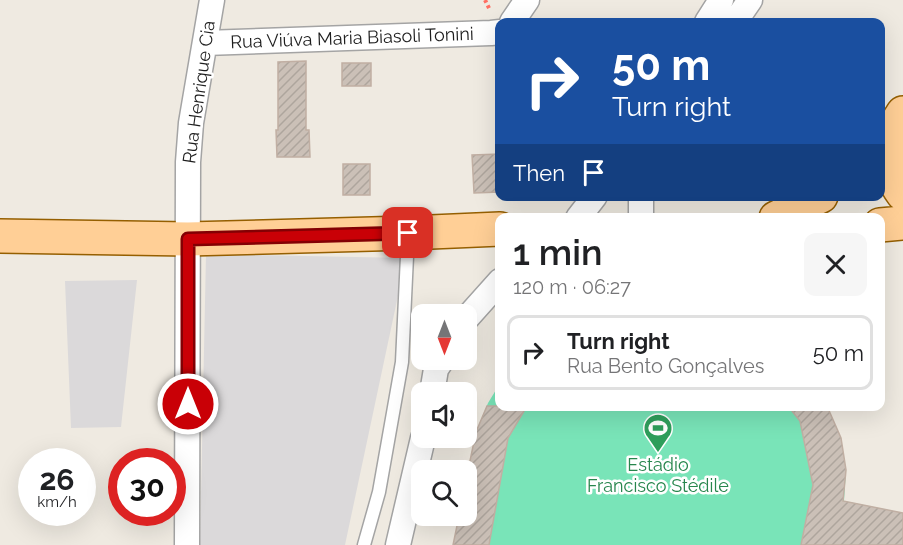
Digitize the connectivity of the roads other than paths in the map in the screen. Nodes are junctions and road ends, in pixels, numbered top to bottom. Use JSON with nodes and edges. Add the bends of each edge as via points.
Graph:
{"nodes":[{"id":1,"x":212,"y":0,"type":"edge"},
{"id":2,"x":527,"y":0,"type":"edge"},
{"id":3,"x":721,"y":0,"type":"edge"},
{"id":4,"x":750,"y":0,"type":"edge"},
{"id":5,"x":515,"y":18,"type":"edge"},
{"id":6,"x":710,"y":18,"type":"edge"},
{"id":7,"x":738,"y":18,"type":"edge"},
{"id":8,"x":495,"y":32,"type":"edge"},
{"id":9,"x":205,"y":43,"type":"junction"},
{"id":10,"x":892,"y":130,"type":"edge"},
{"id":11,"x":903,"y":194,"type":"edge"},
{"id":12,"x":591,"y":201,"type":"edge"},
{"id":13,"x":811,"y":201,"type":"edge"},
{"id":14,"x":582,"y":213,"type":"edge"},
{"id":15,"x":786,"y":213,"type":"edge"},
{"id":16,"x":903,"y":223,"type":"edge"},
{"id":17,"x":885,"y":225,"type":"edge"},
{"id":18,"x":495,"y":229,"type":"edge"},
{"id":19,"x":408,"y":233,"type":"junction"},
{"id":20,"x":0,"y":236,"type":"edge"},
{"id":21,"x":188,"y":239,"type":"junction"},
{"id":22,"x":495,"y":287,"type":"edge"},
{"id":23,"x":477,"y":307,"type":"edge"},
{"id":24,"x":421,"y":448,"type":"edge"},
{"id":25,"x":187,"y":545,"type":"edge"},
{"id":26,"x":364,"y":545,"type":"edge"},
{"id":27,"x":398,"y":545,"type":"edge"}],
"edges":[{"from":1,"to":9,"type":"street","name":"Rua Henrique Cia"},
{"from":2,"to":5,"type":"street"},
{"from":3,"to":6,"type":"street"},
{"from":4,"to":7,"type":"street"},
{"from":8,"to":9,"type":"street","name":"Rua Viúva Maria Biasoli Tonini"},
{"from":9,"to":21,"type":"street","name":"Rua Henrique Cia","via":[[191,123]]},
{"from":10,"to":11,"type":"main road","via":[[890,167]]},
{"from":12,"to":14,"type":"street"},
{"from":13,"to":15,"type":"main road"},
{"from":16,"to":17,"type":"main road"},
{"from":18,"to":19,"type":"main road"},
{"from":19,"to":21,"type":"main road"},
{"from":19,"to":26,"type":"lane","via":[[402,362],[380,492]]},
{"from":20,"to":21,"type":"main road"},
{"from":21,"to":25,"type":"street","name":"Rua Henrique Cia"},
{"from":22,"to":23,"type":"street"},
{"from":24,"to":27,"type":"street"}]}
